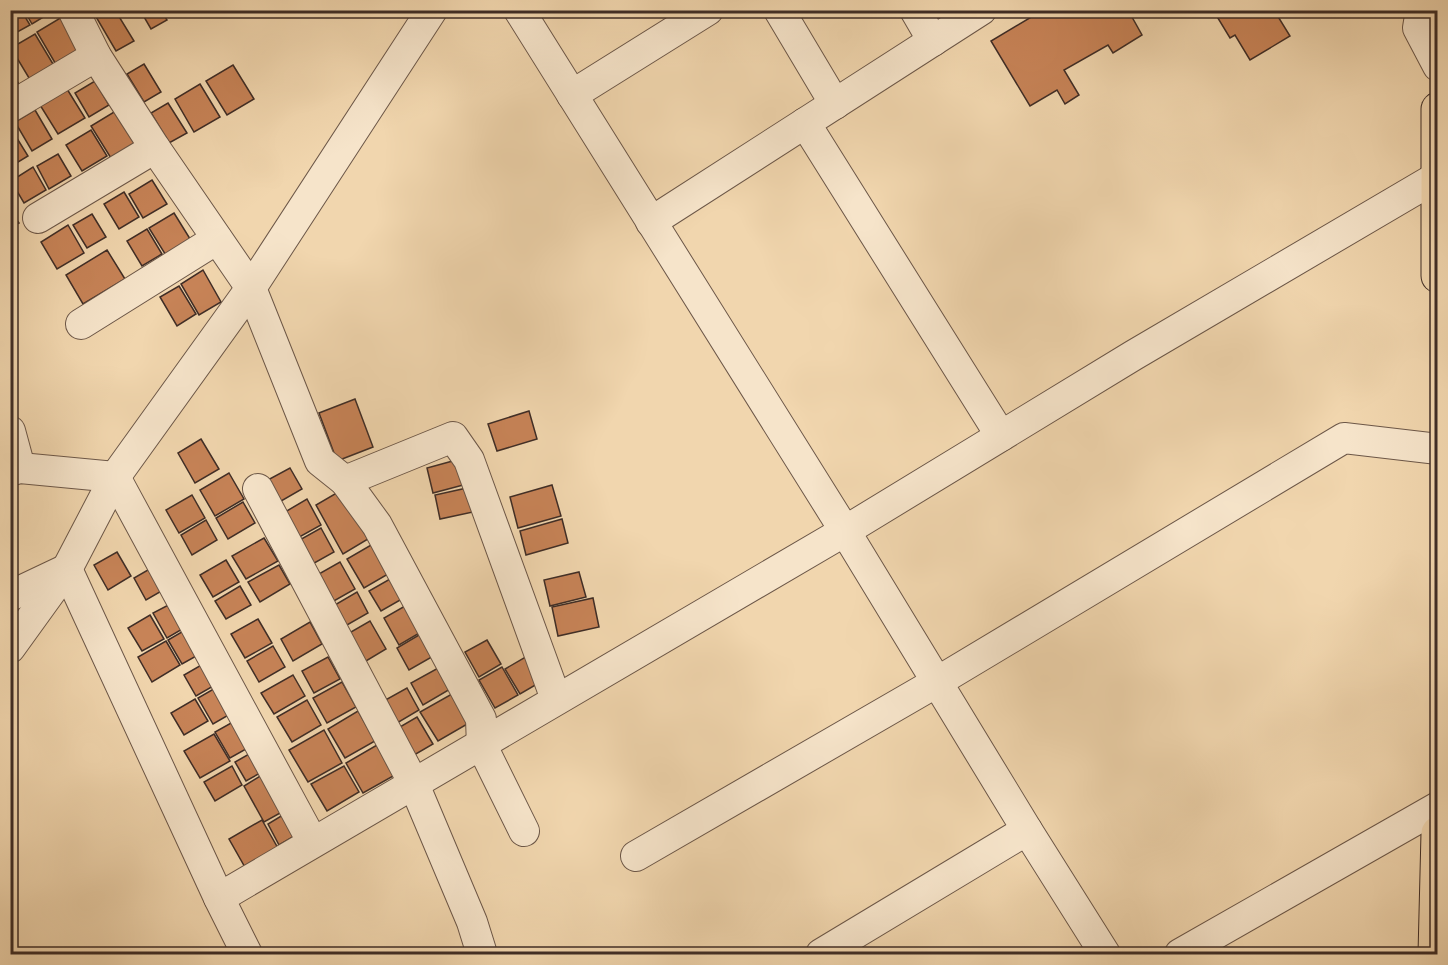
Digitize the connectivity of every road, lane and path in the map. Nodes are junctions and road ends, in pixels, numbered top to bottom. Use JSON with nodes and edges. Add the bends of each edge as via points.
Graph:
{"nodes":[{"id":1,"x":73,"y":10,"type":"edge"},
{"id":2,"x":432,"y":10,"type":"edge"},
{"id":3,"x":519,"y":10,"type":"edge"},
{"id":4,"x":708,"y":10,"type":"edge"},
{"id":5,"x":779,"y":10,"type":"edge"},
{"id":6,"x":915,"y":10,"type":"edge"},
{"id":7,"x":981,"y":10,"type":"edge"},
{"id":8,"x":1421,"y":10,"type":"edge"},
{"id":9,"x":933,"y":41,"type":"junction"},
{"id":10,"x":96,"y":56,"type":"junction"},
{"id":11,"x":1437,"y":66,"type":"edge"},
{"id":12,"x":572,"y":95,"type":"junction"},
{"id":13,"x":835,"y":104,"type":"junction"},
{"id":14,"x":10,"y":107,"type":"edge"},
{"id":15,"x":1437,"y":109,"type":"edge"},
{"id":16,"x":805,"y":123,"type":"junction"},
{"id":17,"x":154,"y":148,"type":"junction"},
{"id":18,"x":1437,"y":177,"type":"edge"},
{"id":19,"x":38,"y":218,"type":"dead end"},
{"id":20,"x":651,"y":222,"type":"junction"},
{"id":21,"x":217,"y":239,"type":"junction"},
{"id":22,"x":1437,"y":276,"type":"edge"},
{"id":23,"x":250,"y":288,"type":"junction"},
{"id":24,"x":81,"y":324,"type":"dead end"},
{"id":25,"x":10,"y":431,"type":"edge"},
{"id":26,"x":1001,"y":436,"type":"junction"},
{"id":27,"x":1437,"y":449,"type":"edge"},
{"id":28,"x":15,"y":470,"type":"edge"},
{"id":29,"x":114,"y":477,"type":"junction"},
{"id":30,"x":345,"y":481,"type":"junction"},
{"id":31,"x":258,"y":489,"type":"dead end"},
{"id":32,"x":845,"y":531,"type":"junction"},
{"id":33,"x":67,"y":569,"type":"junction"},
{"id":34,"x":10,"y":596,"type":"edge"},
{"id":35,"x":10,"y":648,"type":"edge"},
{"id":36,"x":937,"y":682,"type":"junction"},
{"id":37,"x":556,"y":699,"type":"junction"},
{"id":38,"x":482,"y":742,"type":"junction"},
{"id":39,"x":413,"y":782,"type":"junction"},
{"id":40,"x":1437,"y":807,"type":"edge"},
{"id":41,"x":1027,"y":830,"type":"junction"},
{"id":42,"x":524,"y":831,"type":"dead end"},
{"id":43,"x":1437,"y":833,"type":"edge"},
{"id":44,"x":312,"y":841,"type":"junction"},
{"id":45,"x":636,"y":856,"type":"dead end"},
{"id":46,"x":219,"y":898,"type":"junction"},
{"id":47,"x":247,"y":954,"type":"edge"},
{"id":48,"x":482,"y":954,"type":"edge"},
{"id":49,"x":820,"y":954,"type":"edge"},
{"id":50,"x":1105,"y":954,"type":"edge"},
{"id":51,"x":1180,"y":954,"type":"edge"},
{"id":52,"x":1435,"y":954,"type":"edge"}],
"edges":[{"from":1,"to":10,"type":"street"},
{"from":2,"to":23,"type":"street"},
{"from":3,"to":12,"type":"street"},
{"from":4,"to":12,"type":"street"},
{"from":5,"to":13,"type":"street"},
{"from":6,"to":9,"type":"street"},
{"from":7,"to":9,"type":"street"},
{"from":8,"to":11,"type":"street","via":[[1418,28]]},
{"from":9,"to":13,"type":"street"},
{"from":10,"to":14,"type":"street"},
{"from":10,"to":17,"type":"street"},
{"from":12,"to":20,"type":"street"},
{"from":13,"to":16,"type":"street"},
{"from":15,"to":18,"type":"main road"},
{"from":16,"to":20,"type":"street"},
{"from":16,"to":26,"type":"street"},
{"from":17,"to":19,"type":"street"},
{"from":17,"to":21,"type":"street"},
{"from":18,"to":22,"type":"main road"},
{"from":18,"to":26,"type":"street"},
{"from":20,"to":32,"type":"street"},
{"from":21,"to":23,"type":"street"},
{"from":21,"to":24,"type":"street"},
{"from":23,"to":29,"type":"street"},
{"from":23,"to":30,"type":"street","via":[[320,461]]},
{"from":25,"to":28,"type":"street"},
{"from":26,"to":32,"type":"street"},
{"from":27,"to":36,"type":"street","via":[[1344,438]]},
{"from":28,"to":29,"type":"street"},
{"from":29,"to":33,"type":"street"},
{"from":29,"to":44,"type":"street"},
{"from":30,"to":37,"type":"street","via":[[453,437],[469,460]]},
{"from":30,"to":38,"type":"street","via":[[377,525],[481,719]]},
{"from":31,"to":39,"type":"street"},
{"from":32,"to":36,"type":"street"},
{"from":32,"to":37,"type":"street"},
{"from":33,"to":34,"type":"street"},
{"from":33,"to":35,"type":"street"},
{"from":33,"to":46,"type":"street"},
{"from":36,"to":41,"type":"street"},
{"from":36,"to":45,"type":"street"},
{"from":37,"to":38,"type":"street"},
{"from":38,"to":39,"type":"street"},
{"from":38,"to":42,"type":"street"},
{"from":39,"to":44,"type":"street"},
{"from":39,"to":48,"type":"street"},
{"from":40,"to":51,"type":"street"},
{"from":41,"to":49,"type":"street"},
{"from":41,"to":50,"type":"street"},
{"from":43,"to":52,"type":"main road"},
{"from":44,"to":46,"type":"street"},
{"from":46,"to":47,"type":"street"}]}
